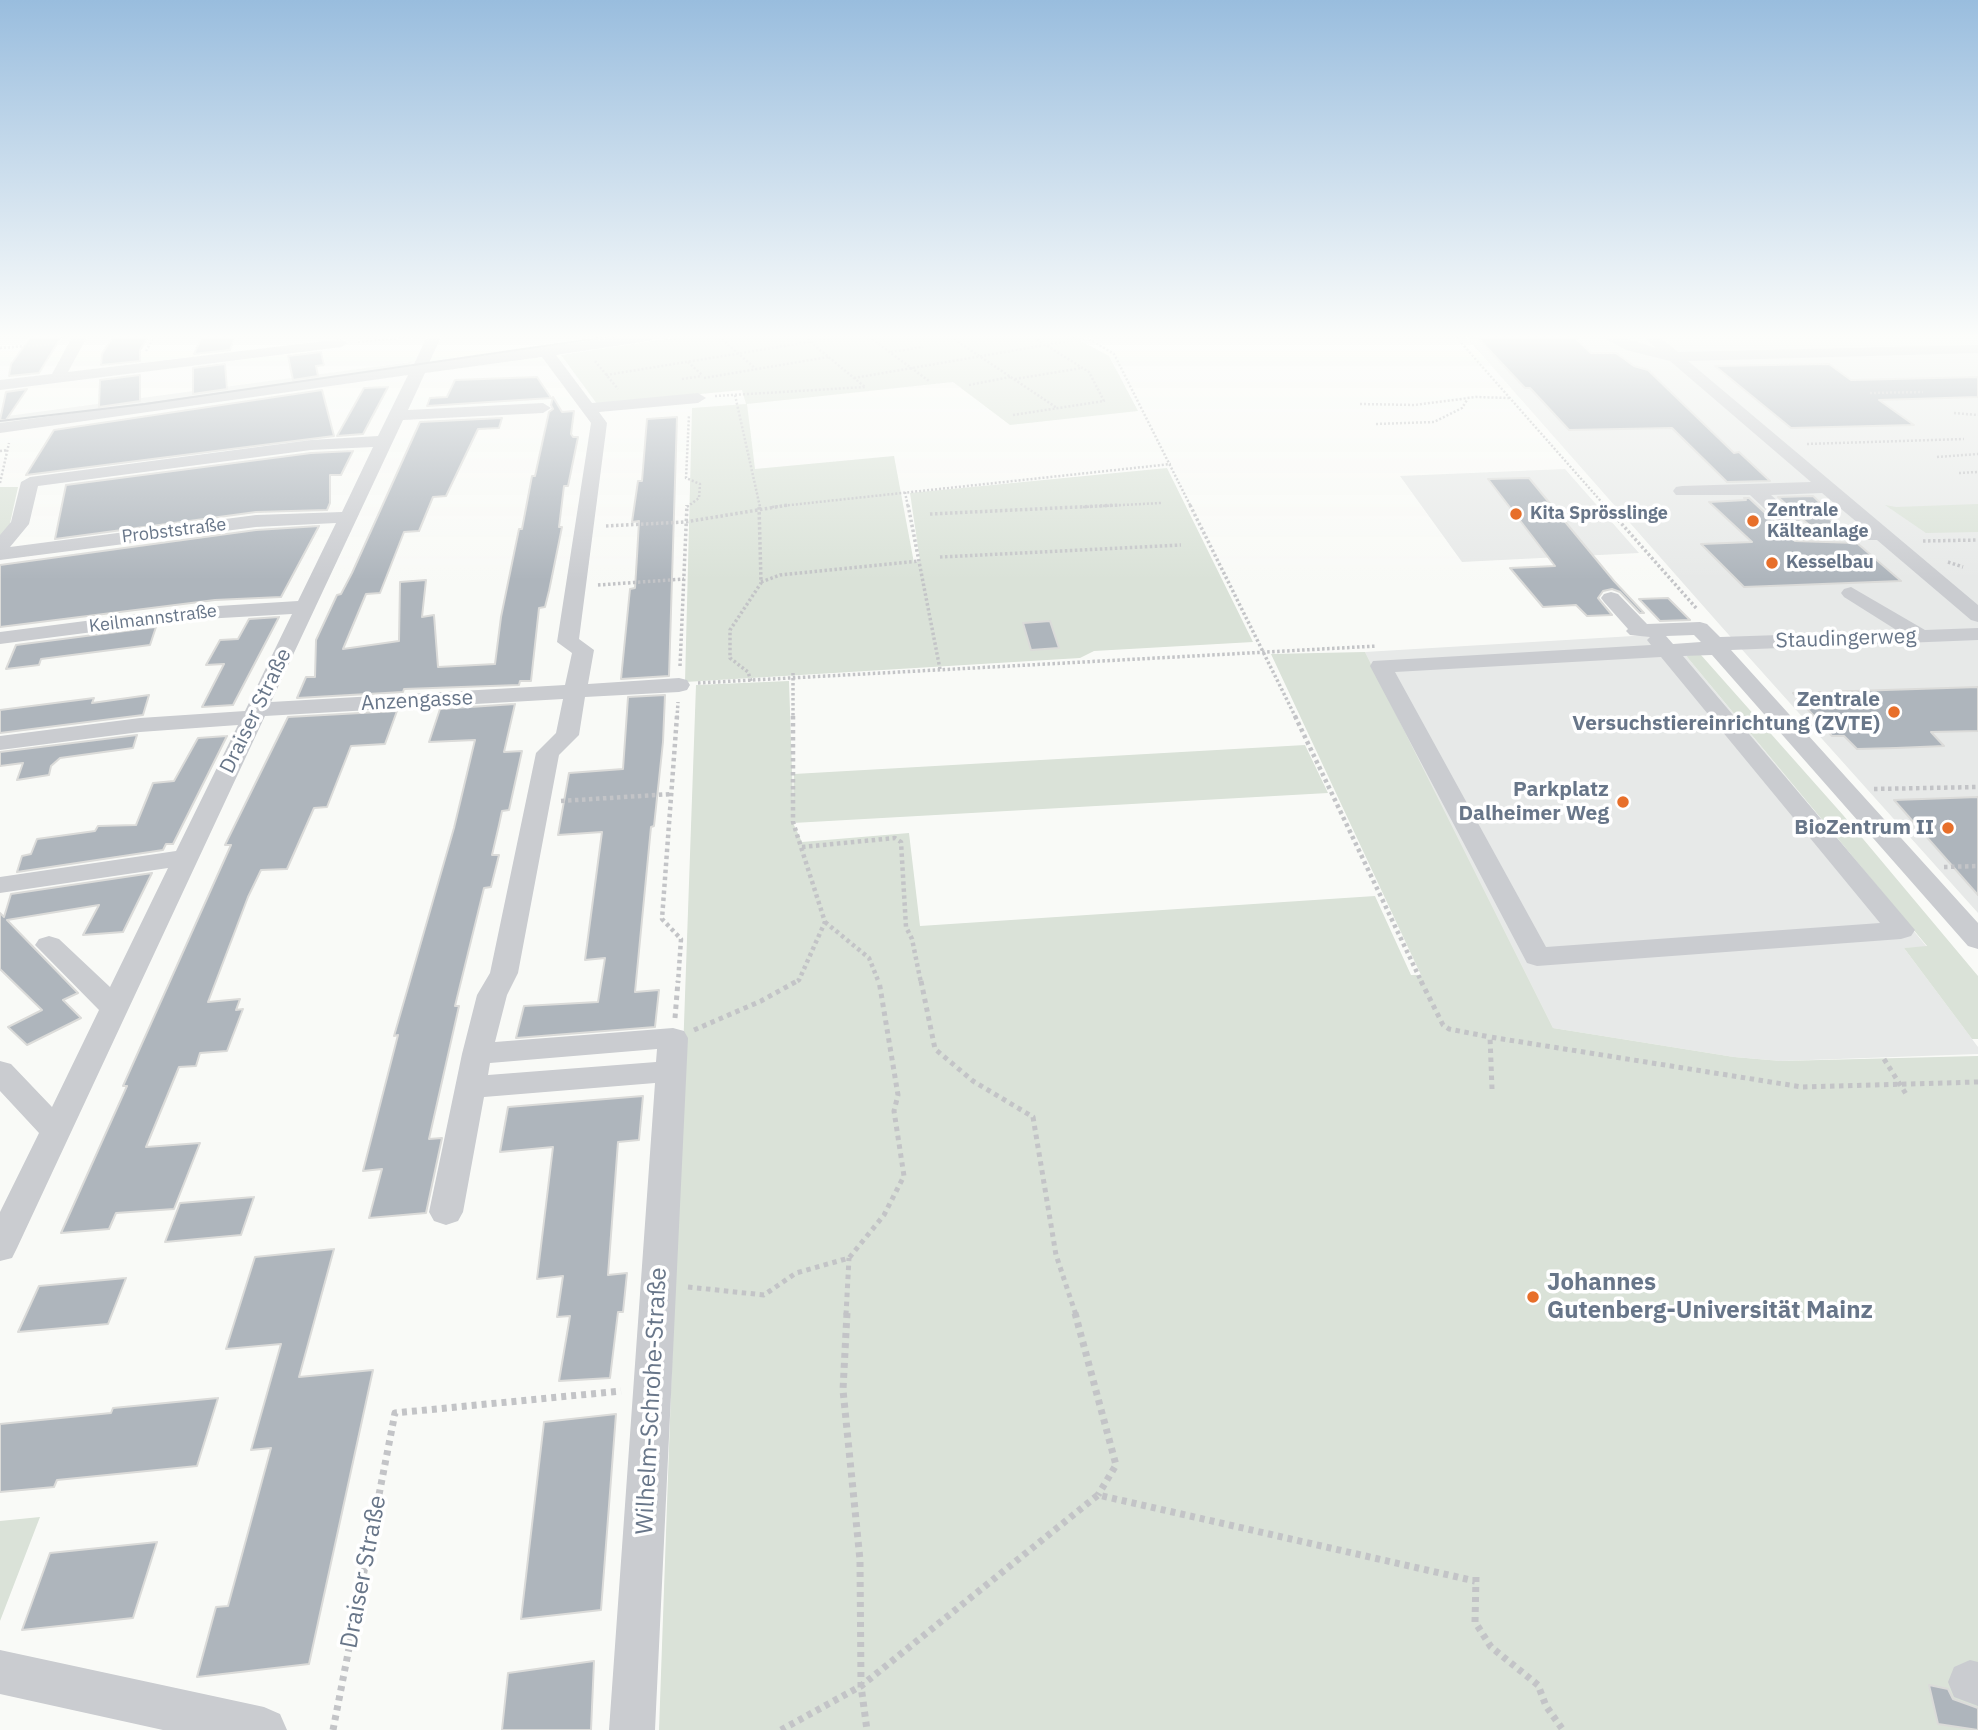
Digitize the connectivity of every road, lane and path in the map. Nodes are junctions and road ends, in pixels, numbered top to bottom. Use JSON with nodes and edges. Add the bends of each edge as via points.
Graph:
{"nodes":[{"id":1,"x":74,"y":418,"type":"edge"},
{"id":2,"x":396,"y":418,"type":"edge"},
{"id":3,"x":595,"y":418,"type":"edge"},
{"id":4,"x":689,"y":418,"type":"edge"},
{"id":5,"x":740,"y":418,"type":"edge"},
{"id":6,"x":1147,"y":418,"type":"edge"},
{"id":7,"x":1443,"y":418,"type":"edge"},
{"id":8,"x":1527,"y":418,"type":"edge"},
{"id":9,"x":1744,"y":418,"type":"edge"},
{"id":10,"x":1376,"y":425,"type":"dead end"},
{"id":11,"x":7,"y":427,"type":"edge"},
{"id":12,"x":1964,"y":439,"type":"dead end"},
{"id":13,"x":384,"y":441,"type":"junction"},
{"id":14,"x":1777,"y":445,"type":"junction"},
{"id":15,"x":7,"y":450,"type":"junction"},
{"id":16,"x":0,"y":451,"type":"edge"},
{"id":17,"x":1978,"y":454,"type":"edge"},
{"id":18,"x":1937,"y":457,"type":"dead end"},
{"id":19,"x":1171,"y":464,"type":"junction"},
{"id":20,"x":1978,"y":472,"type":"edge"},
{"id":21,"x":1959,"y":473,"type":"dead end"},
{"id":22,"x":0,"y":483,"type":"edge"},
{"id":23,"x":1826,"y":487,"type":"junction"},
{"id":24,"x":1682,"y":491,"type":"dead end"},
{"id":25,"x":1755,"y":491,"type":"junction"},
{"id":26,"x":905,"y":492,"type":"junction"},
{"id":27,"x":1160,"y":503,"type":"dead end"},
{"id":28,"x":760,"y":508,"type":"junction"},
{"id":29,"x":930,"y":514,"type":"dead end"},
{"id":30,"x":348,"y":517,"type":"junction"},
{"id":31,"x":685,"y":522,"type":"junction"},
{"id":32,"x":583,"y":527,"type":"junction"},
{"id":33,"x":1886,"y":538,"type":"junction"},
{"id":34,"x":1978,"y":540,"type":"edge"},
{"id":35,"x":1181,"y":545,"type":"dead end"},
{"id":36,"x":0,"y":547,"type":"edge"},
{"id":37,"x":0,"y":554,"type":"edge"},
{"id":38,"x":940,"y":557,"type":"dead end"},
{"id":39,"x":919,"y":561,"type":"junction"},
{"id":40,"x":684,"y":579,"type":"junction"},
{"id":41,"x":761,"y":582,"type":"junction"},
{"id":42,"x":577,"y":586,"type":"junction"},
{"id":43,"x":1851,"y":593,"type":"dead end"},
{"id":44,"x":1608,"y":599,"type":"joint"},
{"id":45,"x":306,"y":607,"type":"junction"},
{"id":46,"x":1639,"y":607,"type":"dead end"},
{"id":47,"x":1978,"y":615,"type":"edge"},
{"id":48,"x":1643,"y":631,"type":"junction"},
{"id":49,"x":1978,"y":634,"type":"edge"},
{"id":50,"x":1920,"y":636,"type":"junction"},
{"id":51,"x":0,"y":638,"type":"edge"},
{"id":52,"x":1710,"y":640,"type":"junction"},
{"id":53,"x":1389,"y":645,"type":"dead end"},
{"id":54,"x":1667,"y":650,"type":"junction"},
{"id":55,"x":1265,"y":652,"type":"junction"},
{"id":56,"x":940,"y":669,"type":"junction"},
{"id":57,"x":793,"y":675,"type":"junction"},
{"id":58,"x":751,"y":681,"type":"junction"},
{"id":59,"x":679,"y":685,"type":"junction"},
{"id":60,"x":577,"y":692,"type":"junction"},
{"id":61,"x":255,"y":713,"type":"junction"},
{"id":62,"x":0,"y":743,"type":"edge"},
{"id":63,"x":1978,"y":787,"type":"edge"},
{"id":64,"x":1844,"y":790,"type":"junction"},
{"id":65,"x":672,"y":794,"type":"junction"},
{"id":66,"x":538,"y":803,"type":"junction"},
{"id":67,"x":802,"y":847,"type":"junction"},
{"id":68,"x":186,"y":858,"type":"junction"},
{"id":69,"x":0,"y":885,"type":"edge"},
{"id":70,"x":825,"y":922,"type":"junction"},
{"id":71,"x":1978,"y":940,"type":"edge"},
{"id":72,"x":49,"y":945,"type":"dead end"},
{"id":73,"x":114,"y":1008,"type":"junction"},
{"id":74,"x":1490,"y":1037,"type":"junction"},
{"id":75,"x":672,"y":1055,"type":"junction"},
{"id":76,"x":1885,"y":1059,"type":"dead end"},
{"id":77,"x":474,"y":1071,"type":"junction"},
{"id":78,"x":0,"y":1072,"type":"edge"},
{"id":79,"x":1978,"y":1082,"type":"edge"},
{"id":80,"x":1899,"y":1084,"type":"junction"},
{"id":81,"x":1492,"y":1089,"type":"dead end"},
{"id":82,"x":1906,"y":1094,"type":"dead end"},
{"id":83,"x":56,"y":1131,"type":"junction"},
{"id":84,"x":446,"y":1212,"type":"dead end"},
{"id":85,"x":0,"y":1248,"type":"edge"},
{"id":86,"x":849,"y":1258,"type":"junction"},
{"id":87,"x":659,"y":1291,"type":"junction"},
{"id":88,"x":653,"y":1388,"type":"junction"},
{"id":89,"x":1098,"y":1495,"type":"junction"},
{"id":90,"x":0,"y":1672,"type":"edge"},
{"id":91,"x":861,"y":1686,"type":"junction"},
{"id":92,"x":264,"y":1730,"type":"edge"},
{"id":93,"x":332,"y":1730,"type":"edge"},
{"id":94,"x":632,"y":1730,"type":"edge"},
{"id":95,"x":781,"y":1730,"type":"edge"},
{"id":96,"x":867,"y":1730,"type":"edge"},
{"id":97,"x":1563,"y":1730,"type":"edge"}],
"edges":[{"from":1,"to":11,"type":"street"},
{"from":2,"to":13,"type":"street","name":"Draiser Straße"},
{"from":3,"to":32,"type":"street","via":[[599,423]]},
{"from":4,"to":31,"type":"path","via":[[686,478],[700,484],[699,498],[687,505]]},
{"from":5,"to":28,"type":"path"},
{"from":6,"to":19,"type":"path"},
{"from":7,"to":10,"type":"path"},
{"from":8,"to":52,"type":"path","via":[[1708,622]]},
{"from":9,"to":14,"type":"street"},
{"from":11,"to":15,"type":"path"},
{"from":12,"to":14,"type":"path"},
{"from":13,"to":30,"type":"street","name":"Draiser Straße"},
{"from":13,"to":36,"type":"street","via":[[311,444],[30,482],[20,524]]},
{"from":14,"to":23,"type":"street"},
{"from":15,"to":16,"type":"path"},
{"from":15,"to":22,"type":"path"},
{"from":17,"to":18,"type":"path"},
{"from":19,"to":26,"type":"path"},
{"from":19,"to":55,"type":"path"},
{"from":20,"to":21,"type":"path"},
{"from":23,"to":25,"type":"street"},
{"from":23,"to":33,"type":"street"},
{"from":24,"to":25,"type":"street"},
{"from":25,"to":33,"type":"street","via":[[1803,534]]},
{"from":26,"to":28,"type":"path"},
{"from":26,"to":39,"type":"path"},
{"from":27,"to":29,"type":"path"},
{"from":28,"to":31,"type":"path"},
{"from":28,"to":41,"type":"path"},
{"from":30,"to":37,"type":"street","name":"Probststraße","via":[[256,521]]},
{"from":30,"to":45,"type":"street","name":"Draiser Straße"},
{"from":31,"to":32,"type":"path"},
{"from":31,"to":40,"type":"path"},
{"from":32,"to":42,"type":"street"},
{"from":33,"to":34,"type":"path"},
{"from":33,"to":47,"type":"street"},
{"from":35,"to":38,"type":"path"},
{"from":39,"to":41,"type":"path","via":[[780,575]]},
{"from":39,"to":56,"type":"path"},
{"from":40,"to":42,"type":"path"},
{"from":40,"to":59,"type":"path"},
{"from":41,"to":58,"type":"path","via":[[730,630],[730,658],[748,672]]},
{"from":42,"to":60,"type":"street","via":[[568,642],[583,650]]},
{"from":43,"to":50,"type":"street"},
{"from":44,"to":46,"type":"street","via":[[1623,599]]},
{"from":44,"to":48,"type":"street"},
{"from":45,"to":51,"type":"street","name":"Keilmannstraße","via":[[186,614]]},
{"from":45,"to":61,"type":"street","name":"Draiser Straße"},
{"from":48,"to":52,"type":"street"},
{"from":48,"to":54,"type":"street"},
{"from":49,"to":50,"type":"street","name":"Staudingerweg"},
{"from":50,"to":52,"type":"street","name":"Staudingerweg"},
{"from":52,"to":54,"type":"street"},
{"from":52,"to":64,"type":"street"},
{"from":53,"to":55,"type":"path"},
{"from":54,"to":54,"type":"street","via":[[1381,666],[1537,957],[1901,930]]},
{"from":55,"to":56,"type":"path"},
{"from":55,"to":74,"type":"path","via":[[1443,1024]]},
{"from":56,"to":57,"type":"path"},
{"from":57,"to":58,"type":"path"},
{"from":57,"to":67,"type":"path","via":[[793,822]]},
{"from":58,"to":59,"type":"path"},
{"from":59,"to":60,"type":"street"},
{"from":59,"to":65,"type":"path"},
{"from":60,"to":61,"type":"street","name":"Anzengasse"},
{"from":60,"to":66,"type":"street","via":[[567,735],[548,753]]},
{"from":61,"to":62,"type":"street","name":"Anzengasse"},
{"from":61,"to":68,"type":"street","name":"Draiser Straße"},
{"from":63,"to":64,"type":"path"},
{"from":64,"to":71,"type":"street"},
{"from":65,"to":66,"type":"path"},
{"from":65,"to":75,"type":"path","via":[[662,919],[681,939]]},
{"from":66,"to":77,"type":"street","via":[[504,973],[492,995]]},
{"from":67,"to":70,"type":"path"},
{"from":67,"to":89,"type":"path","via":[[895,838],[901,842],[906,928],[935,1049],[973,1081],[1033,1117],[1056,1255],[1116,1465]]},
{"from":68,"to":69,"type":"street"},
{"from":68,"to":73,"type":"street","name":"Draiser Straße"},
{"from":70,"to":75,"type":"path","via":[[799,981]]},
{"from":70,"to":86,"type":"path","via":[[869,958],[879,980],[898,1095],[894,1111],[904,1176],[884,1216]]},
{"from":72,"to":73,"type":"street"},
{"from":73,"to":83,"type":"street","name":"Draiser Straße"},
{"from":74,"to":80,"type":"path","via":[[1802,1087]]},
{"from":74,"to":81,"type":"path"},
{"from":75,"to":77,"type":"street"},
{"from":75,"to":87,"type":"street","name":"Wilhelm-Schrohe-Straße"},
{"from":76,"to":80,"type":"path"},
{"from":77,"to":84,"type":"street"},
{"from":78,"to":83,"type":"street"},
{"from":79,"to":80,"type":"path"},
{"from":80,"to":82,"type":"path"},
{"from":83,"to":85,"type":"street","name":"Draiser Straße"},
{"from":86,"to":87,"type":"path","via":[[796,1273],[764,1295],[691,1287]]},
{"from":86,"to":91,"type":"path","via":[[843,1390],[860,1560]]},
{"from":87,"to":88,"type":"street","name":"Wilhelm-Schrohe-Straße"},
{"from":88,"to":93,"type":"path","name":"Draiser Straße","via":[[395,1413]]},
{"from":88,"to":94,"type":"street","name":"Wilhelm-Schrohe-Straße"},
{"from":89,"to":91,"type":"path"},
{"from":89,"to":97,"type":"path","via":[[1475,1579],[1475,1622],[1491,1647],[1538,1685]]},
{"from":90,"to":92,"type":"street"},
{"from":91,"to":95,"type":"path"},
{"from":91,"to":96,"type":"path"}]}
